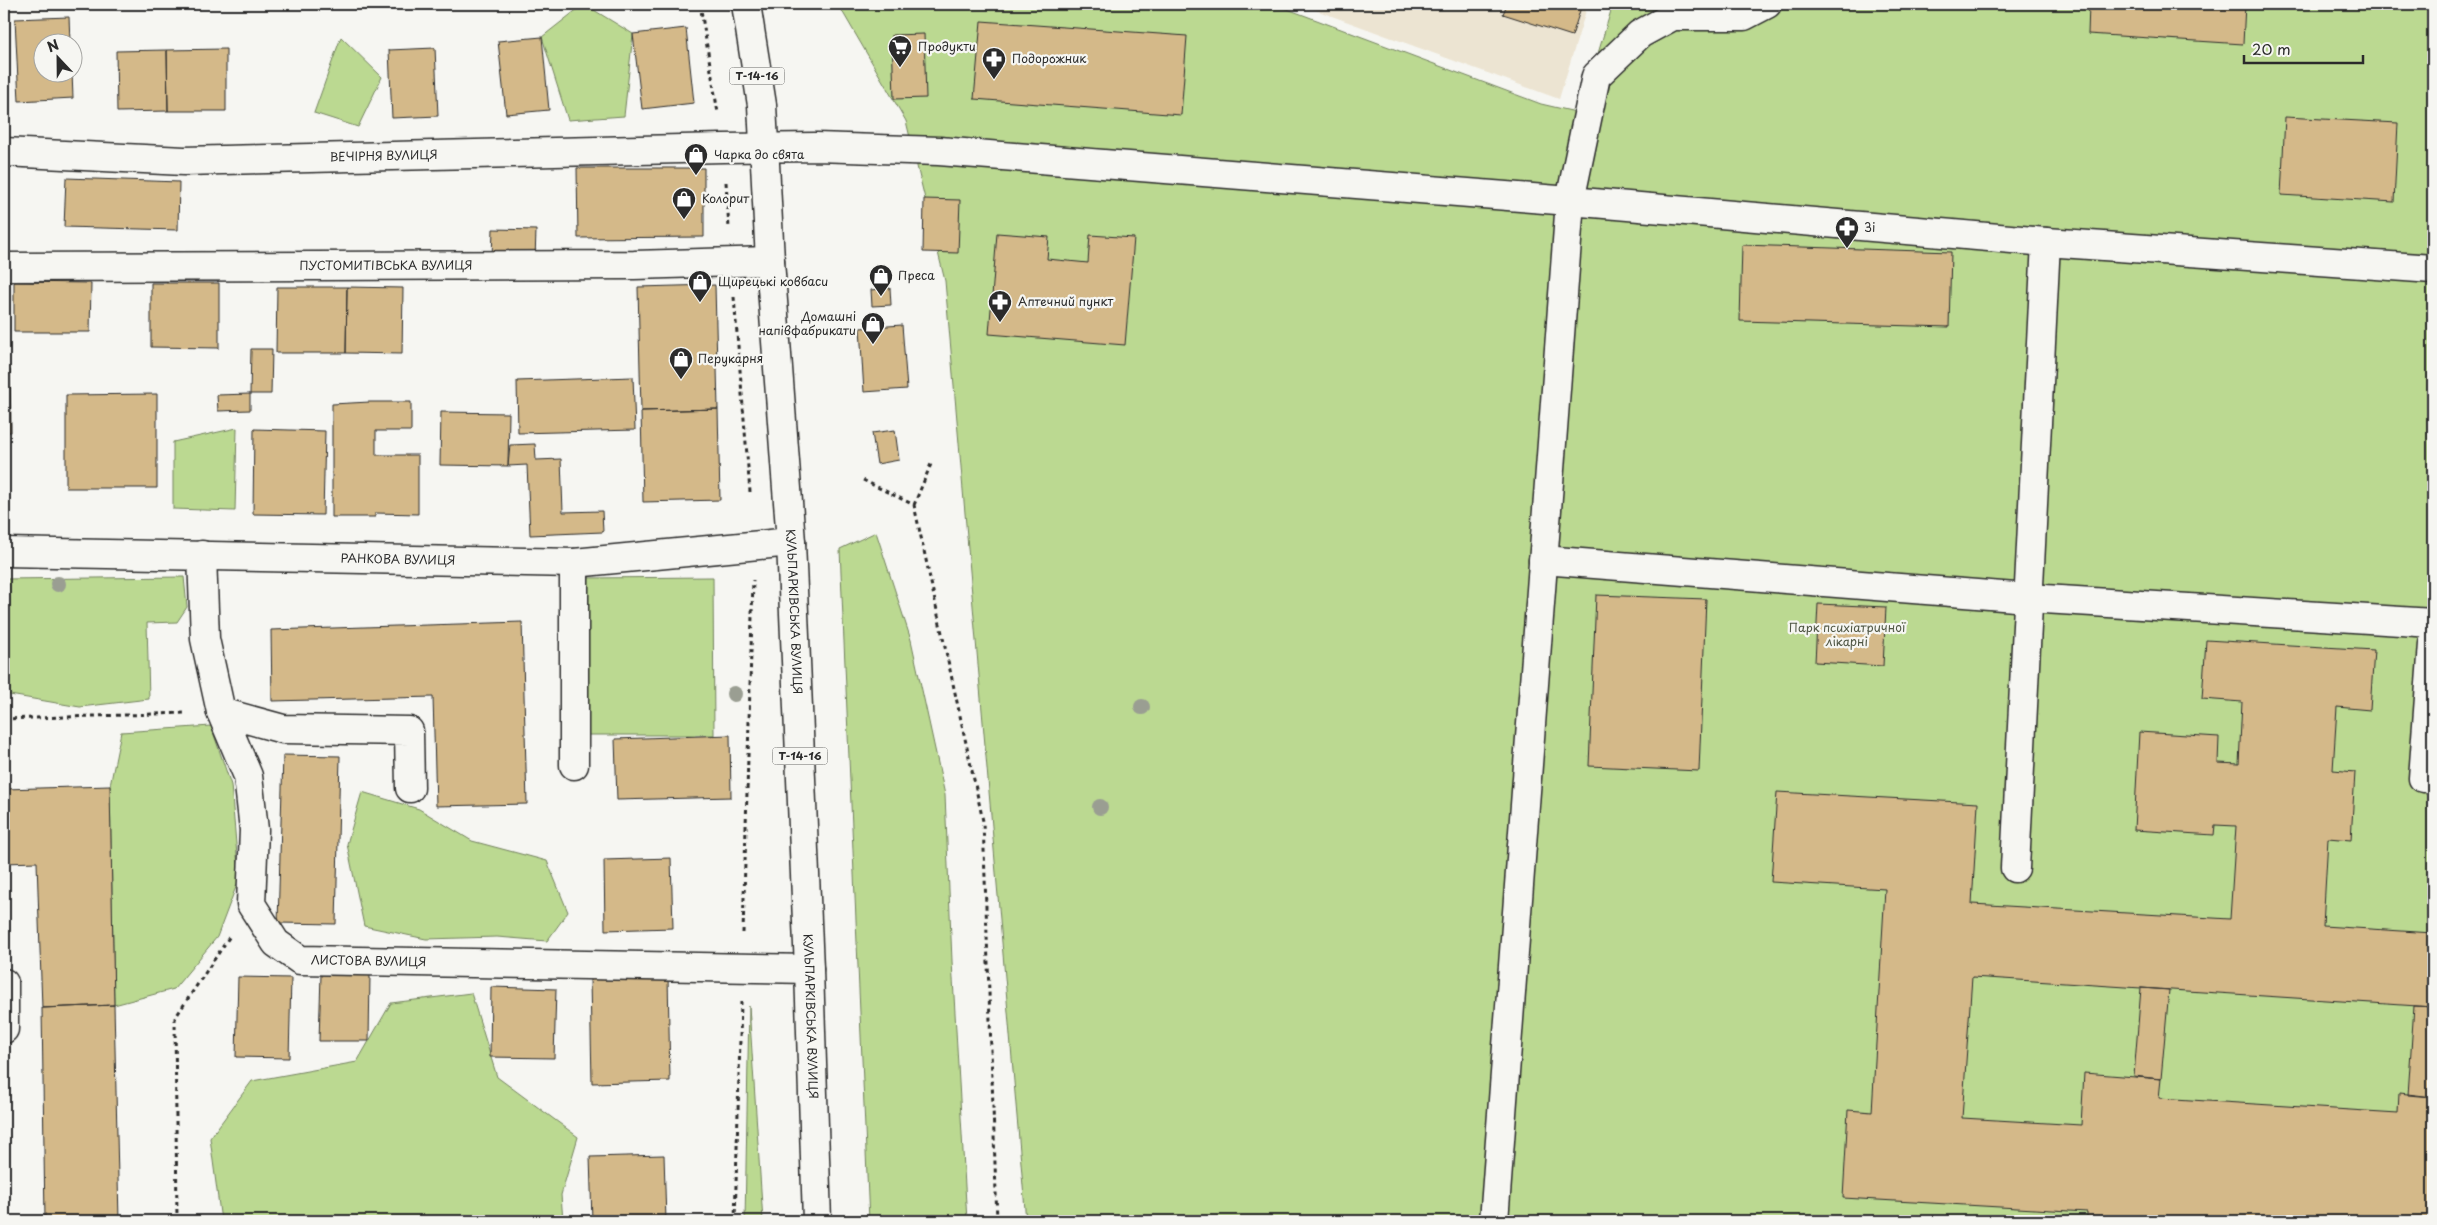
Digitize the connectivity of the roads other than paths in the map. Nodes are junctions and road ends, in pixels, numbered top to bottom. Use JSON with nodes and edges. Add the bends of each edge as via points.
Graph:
{"nodes":[{"id":1,"x":746,"y":4,"type":"edge"},
{"id":2,"x":1767,"y":4,"type":"edge"},
{"id":3,"x":764,"y":148,"type":"junction"},
{"id":4,"x":4,"y":152,"type":"edge"},
{"id":5,"x":1570,"y":201,"type":"junction"},
{"id":6,"x":2046,"y":242,"type":"junction"},
{"id":7,"x":770,"y":261,"type":"junction"},
{"id":8,"x":4,"y":267,"type":"edge"},
{"id":9,"x":2433,"y":269,"type":"edge"},
{"id":10,"x":791,"y":542,"type":"junction"},
{"id":11,"x":4,"y":552,"type":"edge"},
{"id":12,"x":202,"y":555,"type":"junction"},
{"id":13,"x":1543,"y":560,"type":"junction"},
{"id":14,"x":574,"y":563,"type":"junction"},
{"id":15,"x":2028,"y":598,"type":"junction"},
{"id":16,"x":2433,"y":623,"type":"edge"},
{"id":17,"x":2433,"y":644,"type":"edge"},
{"id":18,"x":221,"y":712,"type":"junction"},
{"id":19,"x":574,"y":765,"type":"dead end"},
{"id":20,"x":2423,"y":778,"type":"dead end"},
{"id":21,"x":410,"y":788,"type":"dead end"},
{"id":22,"x":2015,"y":868,"type":"dead end"},
{"id":23,"x":809,"y":969,"type":"junction"},
{"id":24,"x":4,"y":983,"type":"edge"},
{"id":25,"x":4,"y":1029,"type":"edge"},
{"id":26,"x":817,"y":1221,"type":"edge"},
{"id":27,"x":1494,"y":1221,"type":"edge"}],
"edges":[{"from":1,"to":3,"type":"street","name":"КУЛЬПАРКІВСЬКА ВУЛИЦЯ","number":"Т-14-16","via":[[762,105]]},
{"from":2,"to":5,"type":"street","via":[[1744,16],[1673,16],[1640,34],[1596,76]]},
{"from":3,"to":4,"type":"street","name":"ВЕЧІРНЯ ВУЛИЦЯ","via":[[184,161]]},
{"from":3,"to":5,"type":"street","name":"ВЕЧІРНЯ ВУЛИЦЯ","via":[[939,151]]},
{"from":3,"to":7,"type":"street","name":"КУЛЬПАРКІВСЬКА ВУЛИЦЯ","number":"Т-14-16"},
{"from":5,"to":6,"type":"street","name":"ВЕЧІРНЯ ВУЛИЦЯ"},
{"from":5,"to":13,"type":"street"},
{"from":6,"to":9,"type":"street","name":"ВЕЧІРНЯ ВУЛИЦЯ"},
{"from":6,"to":15,"type":"street"},
{"from":7,"to":8,"type":"street","name":"ПУСТОМИТІВСЬКА ВУЛИЦЯ","via":[[624,266]]},
{"from":7,"to":10,"type":"street","name":"КУЛЬПАРКІВСЬКА ВУЛИЦЯ","number":"Т-14-16"},
{"from":10,"to":14,"type":"street","name":"РАНКОВА ВУЛИЦЯ"},
{"from":10,"to":23,"type":"street","name":"КУЛЬПАРКІВСЬКА ВУЛИЦЯ","number":"Т-14-16"},
{"from":11,"to":12,"type":"street","name":"РАНКОВА ВУЛИЦЯ"},
{"from":12,"to":14,"type":"street","name":"РАНКОВА ВУЛИЦЯ"},
{"from":12,"to":18,"type":"street","via":[[205,639]]},
{"from":13,"to":15,"type":"street"},
{"from":13,"to":27,"type":"street"},
{"from":14,"to":19,"type":"street"},
{"from":15,"to":16,"type":"street"},
{"from":15,"to":22,"type":"street"},
{"from":17,"to":20,"type":"street"},
{"from":18,"to":21,"type":"street","via":[[283,728],[409,731]]},
{"from":18,"to":23,"type":"street","name":"ЛИСТОВА ВУЛИЦЯ","via":[[248,776],[254,830],[251,904],[276,943],[300,960]]},
{"from":23,"to":26,"type":"street","name":"КУЛЬПАРКІВСЬКА ВУЛИЦЯ","number":"Т-14-16"},
{"from":24,"to":25,"type":"street"}]}
